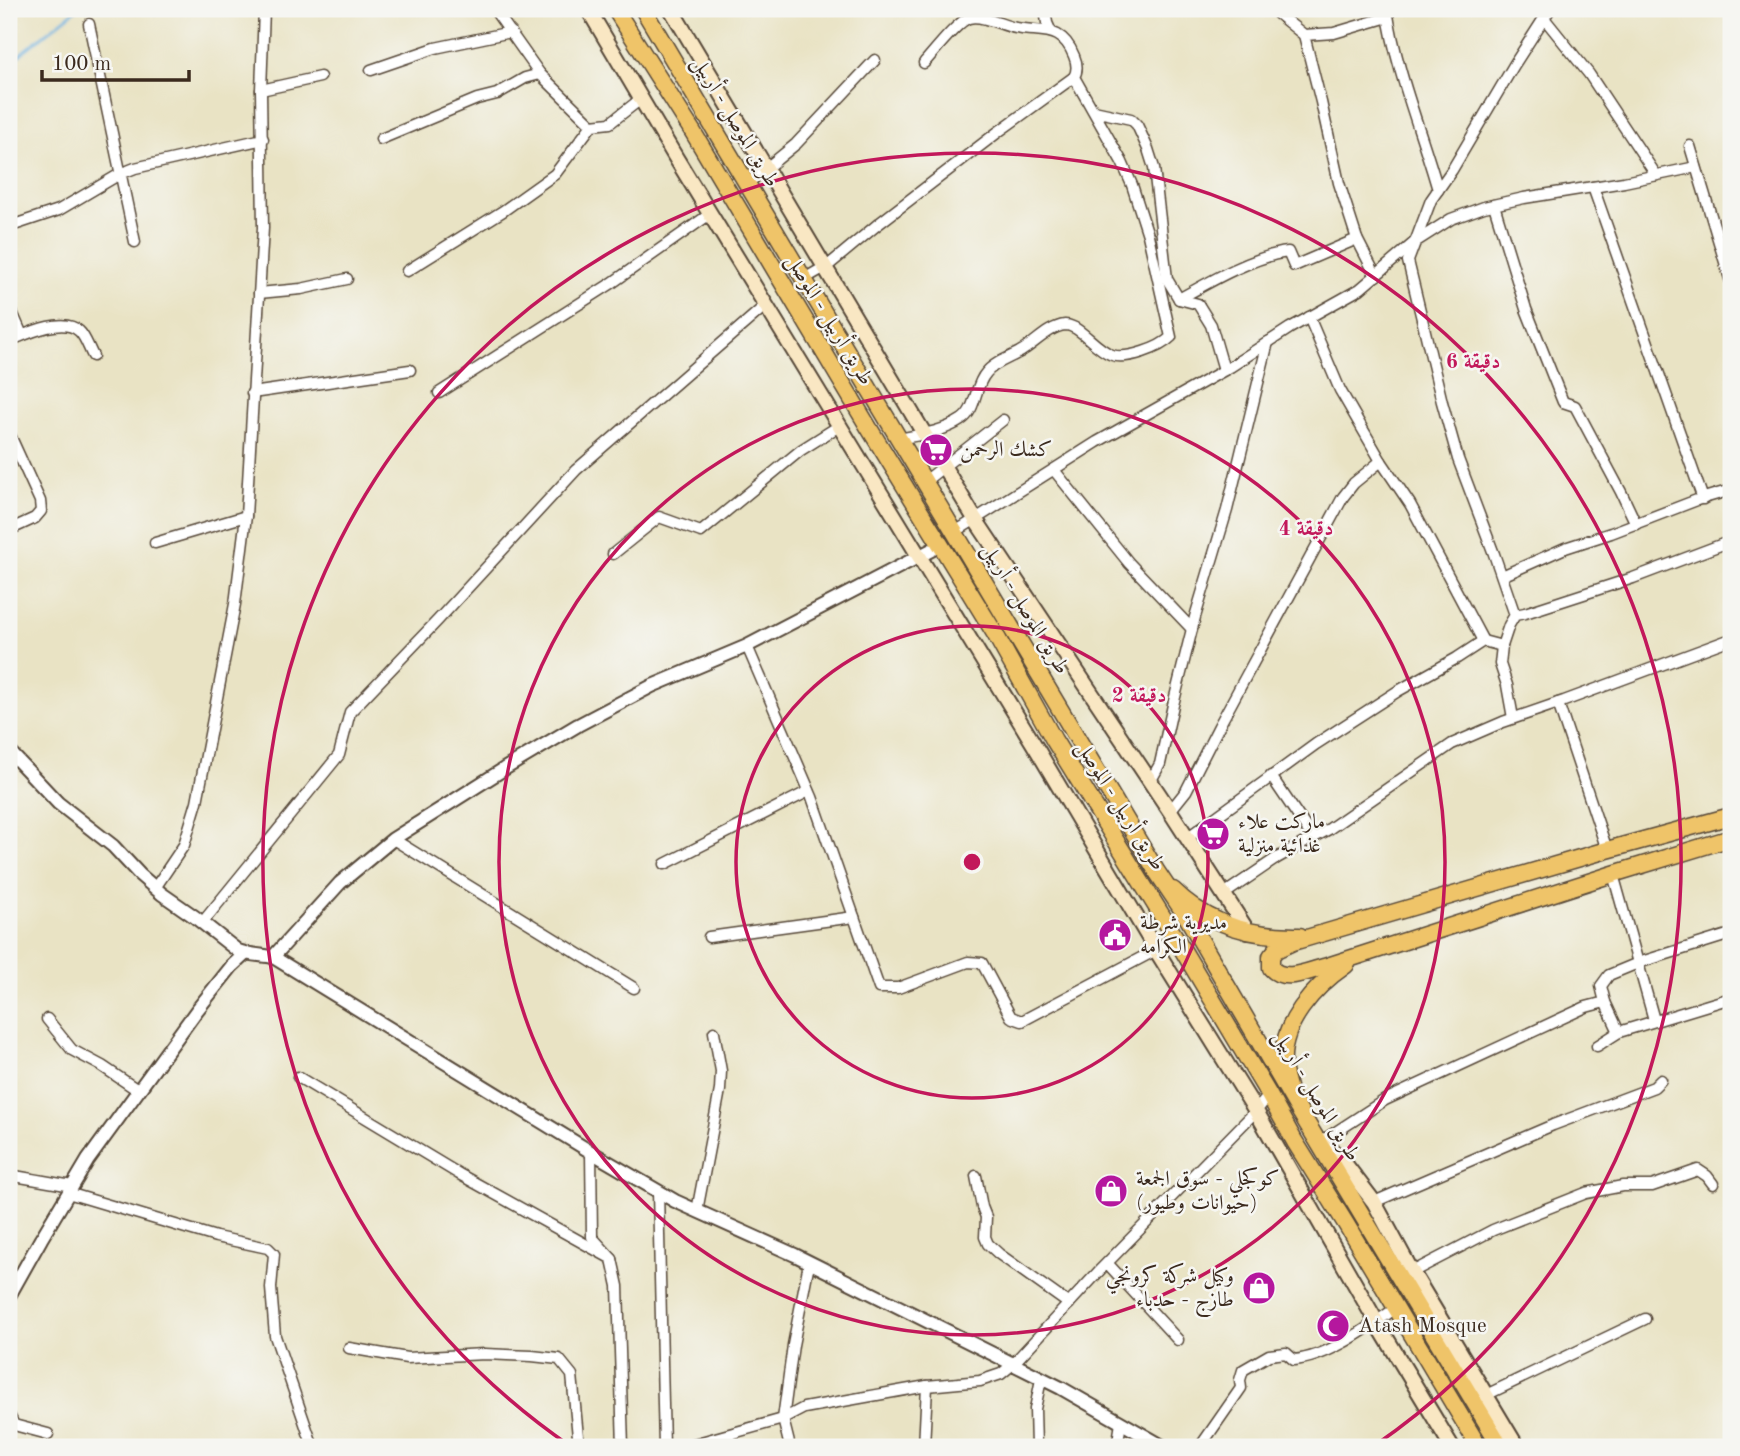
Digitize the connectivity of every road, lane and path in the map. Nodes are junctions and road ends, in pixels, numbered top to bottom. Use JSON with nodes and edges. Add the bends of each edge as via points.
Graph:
{"nodes":[{"id":1,"x":264,"y":9,"type":"edge"},
{"id":2,"x":494,"y":9,"type":"edge"},
{"id":3,"x":588,"y":9,"type":"edge"},
{"id":4,"x":615,"y":9,"type":"edge"},
{"id":5,"x":643,"y":9,"type":"edge"},
{"id":6,"x":671,"y":9,"type":"edge"},
{"id":7,"x":1045,"y":9,"type":"edge"},
{"id":8,"x":1275,"y":9,"type":"edge"},
{"id":9,"x":1388,"y":11,"type":"edge"},
{"id":10,"x":1547,"y":13,"type":"edge"},
{"id":11,"x":89,"y":24,"type":"dead end"},
{"id":12,"x":511,"y":32,"type":"junction"},
{"id":13,"x":1051,"y":32,"type":"junction"},
{"id":14,"x":1304,"y":35,"type":"junction"},
{"id":15,"x":875,"y":61,"type":"dead end"},
{"id":16,"x":924,"y":63,"type":"dead end"},
{"id":17,"x":372,"y":70,"type":"dead end"},
{"id":18,"x":540,"y":74,"type":"junction"},
{"id":19,"x":320,"y":77,"type":"dead end"},
{"id":20,"x":1074,"y":77,"type":"junction"},
{"id":21,"x":261,"y":90,"type":"junction"},
{"id":22,"x":642,"y":98,"type":"junction"},
{"id":23,"x":1094,"y":111,"type":"junction"},
{"id":24,"x":592,"y":125,"type":"junction"},
{"id":25,"x":262,"y":139,"type":"junction"},
{"id":26,"x":381,"y":139,"type":"dead end"},
{"id":27,"x":1690,"y":146,"type":"dead end"},
{"id":28,"x":1696,"y":167,"type":"junction"},
{"id":29,"x":766,"y":168,"type":"junction"},
{"id":30,"x":120,"y":174,"type":"junction"},
{"id":31,"x":1656,"y":175,"type":"junction"},
{"id":32,"x":747,"y":184,"type":"junction"},
{"id":33,"x":1593,"y":187,"type":"junction"},
{"id":34,"x":1438,"y":190,"type":"junction"},
{"id":35,"x":1494,"y":205,"type":"junction"},
{"id":36,"x":710,"y":214,"type":"junction"},
{"id":37,"x":17,"y":224,"type":"dead end"},
{"id":38,"x":1357,"y":239,"type":"junction"},
{"id":39,"x":135,"y":242,"type":"dead end"},
{"id":40,"x":1415,"y":242,"type":"junction"},
{"id":41,"x":825,"y":267,"type":"junction"},
{"id":42,"x":407,"y":271,"type":"dead end"},
{"id":43,"x":1376,"y":276,"type":"junction"},
{"id":44,"x":347,"y":279,"type":"dead end"},
{"id":45,"x":804,"y":279,"type":"junction"},
{"id":46,"x":1731,"y":282,"type":"edge"},
{"id":47,"x":259,"y":293,"type":"junction"},
{"id":48,"x":1179,"y":299,"type":"junction"},
{"id":49,"x":9,"y":305,"type":"edge"},
{"id":50,"x":766,"y":305,"type":"junction"},
{"id":51,"x":1309,"y":317,"type":"junction"},
{"id":52,"x":22,"y":335,"type":"junction"},
{"id":53,"x":9,"y":341,"type":"edge"},
{"id":54,"x":1268,"y":342,"type":"junction"},
{"id":55,"x":93,"y":356,"type":"dead end"},
{"id":56,"x":410,"y":370,"type":"dead end"},
{"id":57,"x":1224,"y":370,"type":"junction"},
{"id":58,"x":252,"y":393,"type":"junction"},
{"id":59,"x":439,"y":393,"type":"dead end"},
{"id":60,"x":1003,"y":420,"type":"dead end"},
{"id":61,"x":839,"y":426,"type":"junction"},
{"id":62,"x":9,"y":433,"type":"edge"},
{"id":63,"x":925,"y":434,"type":"junction"},
{"id":64,"x":898,"y":439,"type":"junction"},
{"id":65,"x":1381,"y":461,"type":"junction"},
{"id":66,"x":944,"y":466,"type":"junction"},
{"id":67,"x":1054,"y":470,"type":"junction"},
{"id":68,"x":924,"y":482,"type":"junction"},
{"id":69,"x":1731,"y":490,"type":"edge"},
{"id":70,"x":1703,"y":499,"type":"junction"},
{"id":71,"x":246,"y":516,"type":"junction"},
{"id":72,"x":975,"y":519,"type":"junction"},
{"id":73,"x":1636,"y":524,"type":"junction"},
{"id":74,"x":9,"y":530,"type":"edge"},
{"id":75,"x":955,"y":532,"type":"junction"},
{"id":76,"x":1731,"y":541,"type":"edge"},
{"id":77,"x":155,"y":543,"type":"dead end"},
{"id":78,"x":941,"y":545,"type":"junction"},
{"id":79,"x":613,"y":554,"type":"dead end"},
{"id":80,"x":920,"y":558,"type":"junction"},
{"id":81,"x":1502,"y":576,"type":"junction"},
{"id":82,"x":1515,"y":615,"type":"junction"},
{"id":83,"x":1192,"y":629,"type":"junction"},
{"id":84,"x":1731,"y":639,"type":"edge"},
{"id":85,"x":1483,"y":641,"type":"junction"},
{"id":86,"x":747,"y":646,"type":"junction"},
{"id":87,"x":1502,"y":646,"type":"junction"},
{"id":88,"x":1558,"y":703,"type":"junction"},
{"id":89,"x":1513,"y":718,"type":"junction"},
{"id":90,"x":9,"y":751,"type":"edge"},
{"id":91,"x":1271,"y":776,"type":"junction"},
{"id":92,"x":1150,"y":782,"type":"junction"},
{"id":93,"x":809,"y":791,"type":"junction"},
{"id":94,"x":1170,"y":811,"type":"junction"},
{"id":95,"x":1731,"y":816,"type":"edge"},
{"id":96,"x":1187,"y":838,"type":"junction"},
{"id":97,"x":1312,"y":838,"type":"junction"},
{"id":98,"x":1731,"y":838,"type":"edge"},
{"id":99,"x":393,"y":839,"type":"junction"},
{"id":100,"x":1607,"y":850,"type":"junction"},
{"id":101,"x":665,"y":864,"type":"dead end"},
{"id":102,"x":1157,"y":872,"type":"junction"},
{"id":103,"x":1613,"y":874,"type":"junction"},
{"id":104,"x":155,"y":888,"type":"junction"},
{"id":105,"x":1224,"y":894,"type":"junction"},
{"id":106,"x":854,"y":917,"type":"junction"},
{"id":107,"x":202,"y":923,"type":"junction"},
{"id":108,"x":1248,"y":932,"type":"junction"},
{"id":109,"x":1323,"y":933,"type":"junction"},
{"id":110,"x":1731,"y":934,"type":"edge"},
{"id":111,"x":709,"y":937,"type":"dead end"},
{"id":112,"x":1175,"y":937,"type":"junction"},
{"id":113,"x":1156,"y":950,"type":"junction"},
{"id":114,"x":245,"y":954,"type":"junction"},
{"id":115,"x":1360,"y":956,"type":"junction"},
{"id":116,"x":273,"y":957,"type":"junction"},
{"id":117,"x":1638,"y":963,"type":"junction"},
{"id":118,"x":634,"y":988,"type":"dead end"},
{"id":119,"x":1731,"y":998,"type":"edge"},
{"id":120,"x":1605,"y":1002,"type":"junction"},
{"id":121,"x":47,"y":1019,"type":"dead end"},
{"id":122,"x":1654,"y":1020,"type":"junction"},
{"id":123,"x":714,"y":1032,"type":"dead end"},
{"id":124,"x":1619,"y":1032,"type":"junction"},
{"id":125,"x":1597,"y":1046,"type":"dead end"},
{"id":126,"x":298,"y":1077,"type":"dead end"},
{"id":127,"x":1661,"y":1080,"type":"dead end"},
{"id":128,"x":139,"y":1091,"type":"junction"},
{"id":129,"x":1269,"y":1095,"type":"junction"},
{"id":130,"x":1296,"y":1105,"type":"junction"},
{"id":131,"x":1256,"y":1111,"type":"junction"},
{"id":132,"x":1308,"y":1127,"type":"junction"},
{"id":133,"x":1322,"y":1141,"type":"junction"},
{"id":134,"x":591,"y":1152,"type":"junction"},
{"id":135,"x":9,"y":1175,"type":"edge"},
{"id":136,"x":976,"y":1176,"type":"dead end"},
{"id":137,"x":1713,"y":1184,"type":"dead end"},
{"id":138,"x":70,"y":1190,"type":"junction"},
{"id":139,"x":658,"y":1191,"type":"junction"},
{"id":140,"x":1374,"y":1202,"type":"junction"},
{"id":141,"x":697,"y":1211,"type":"junction"},
{"id":142,"x":612,"y":1259,"type":"junction"},
{"id":143,"x":810,"y":1263,"type":"junction"},
{"id":144,"x":1108,"y":1264,"type":"junction"},
{"id":145,"x":1412,"y":1272,"type":"junction"},
{"id":146,"x":9,"y":1296,"type":"edge"},
{"id":147,"x":1069,"y":1304,"type":"junction"},
{"id":148,"x":1396,"y":1308,"type":"junction"},
{"id":149,"x":1644,"y":1319,"type":"dead end"},
{"id":150,"x":1376,"y":1321,"type":"junction"},
{"id":151,"x":1178,"y":1339,"type":"dead end"},
{"id":152,"x":349,"y":1348,"type":"dead end"},
{"id":153,"x":1012,"y":1365,"type":"junction"},
{"id":154,"x":1041,"y":1379,"type":"junction"},
{"id":155,"x":928,"y":1386,"type":"junction"},
{"id":156,"x":1486,"y":1395,"type":"junction"},
{"id":157,"x":9,"y":1415,"type":"edge"},
{"id":158,"x":783,"y":1419,"type":"junction"},
{"id":159,"x":1121,"y":1423,"type":"junction"},
{"id":160,"x":48,"y":1434,"type":"dead end"},
{"id":161,"x":140,"y":1445,"type":"dead end"},
{"id":162,"x":163,"y":1447,"type":"edge"},
{"id":163,"x":313,"y":1447,"type":"edge"},
{"id":164,"x":579,"y":1447,"type":"edge"},
{"id":165,"x":623,"y":1447,"type":"edge"},
{"id":166,"x":664,"y":1447,"type":"edge"},
{"id":167,"x":684,"y":1447,"type":"edge"},
{"id":168,"x":790,"y":1447,"type":"edge"},
{"id":169,"x":924,"y":1447,"type":"edge"},
{"id":170,"x":1035,"y":1447,"type":"edge"},
{"id":171,"x":1117,"y":1447,"type":"edge"},
{"id":172,"x":1164,"y":1447,"type":"edge"},
{"id":173,"x":1200,"y":1447,"type":"edge"},
{"id":174,"x":1452,"y":1447,"type":"edge"},
{"id":175,"x":1479,"y":1447,"type":"edge"},
{"id":176,"x":1501,"y":1447,"type":"edge"},
{"id":177,"x":1517,"y":1447,"type":"edge"}],
"edges":[{"from":1,"to":21,"type":"street"},
{"from":2,"to":12,"type":"street"},
{"from":3,"to":22,"type":"main road"},
{"from":4,"to":78,"type":"main road","name":"طريق أربيل - الموصل"},
{"from":5,"to":32,"type":"main road","name":"طريق الموصل - أربيل"},
{"from":6,"to":29,"type":"main road"},
{"from":7,"to":13,"type":"street"},
{"from":8,"to":14,"type":"street"},
{"from":9,"to":14,"type":"street","via":[[1334,33]]},
{"from":9,"to":34,"type":"street"},
{"from":10,"to":31,"type":"street"},
{"from":10,"to":34,"type":"street"},
{"from":11,"to":30,"type":"street"},
{"from":12,"to":17,"type":"street","via":[[435,48]]},
{"from":12,"to":18,"type":"street"},
{"from":13,"to":16,"type":"street","via":[[968,18]]},
{"from":13,"to":20,"type":"street","via":[[1071,49],[1076,60]]},
{"from":14,"to":38,"type":"street"},
{"from":15,"to":29,"type":"street","via":[[796,144]]},
{"from":18,"to":24,"type":"street"},
{"from":18,"to":26,"type":"street"},
{"from":19,"to":21,"type":"street"},
{"from":20,"to":23,"type":"street"},
{"from":20,"to":41,"type":"street"},
{"from":21,"to":25,"type":"street"},
{"from":22,"to":24,"type":"street","via":[[610,123]]},
{"from":22,"to":36,"type":"main road"},
{"from":23,"to":48,"type":"street","via":[[1131,119],[1148,149],[1167,279]]},
{"from":23,"to":63,"type":"street","via":[[1132,185],[1171,337],[1149,351],[1117,356],[1075,328],[1062,326],[992,366],[967,415]]},
{"from":24,"to":42,"type":"street","via":[[555,174]]},
{"from":25,"to":30,"type":"street"},
{"from":25,"to":47,"type":"street"},
{"from":27,"to":28,"type":"street"},
{"from":28,"to":31,"type":"street"},
{"from":28,"to":46,"type":"street"},
{"from":29,"to":32,"type":"street"},
{"from":29,"to":41,"type":"main road"},
{"from":30,"to":37,"type":"street","via":[[58,210]]},
{"from":30,"to":39,"type":"street"},
{"from":31,"to":33,"type":"street"},
{"from":32,"to":45,"type":"main road","name":"طريق الموصل - أربيل"},
{"from":33,"to":35,"type":"street"},
{"from":33,"to":70,"type":"street"},
{"from":34,"to":40,"type":"street"},
{"from":35,"to":40,"type":"street","via":[[1451,219]]},
{"from":35,"to":73,"type":"street","via":[[1526,309],[1563,402],[1575,406]]},
{"from":36,"to":50,"type":"main road"},
{"from":36,"to":59,"type":"street","via":[[612,283]]},
{"from":38,"to":43,"type":"street"},
{"from":38,"to":48,"type":"street","via":[[1294,266],[1288,252],[1272,254]]},
{"from":40,"to":43,"type":"street"},
{"from":40,"to":81,"type":"street","via":[[1408,261],[1442,402]]},
{"from":41,"to":45,"type":"street"},
{"from":41,"to":63,"type":"main road"},
{"from":43,"to":51,"type":"street"},
{"from":44,"to":47,"type":"street"},
{"from":45,"to":64,"type":"main road","name":"طريق الموصل - أربيل"},
{"from":47,"to":58,"type":"street"},
{"from":48,"to":57,"type":"street","via":[[1199,304]]},
{"from":49,"to":52,"type":"street"},
{"from":50,"to":61,"type":"main road"},
{"from":50,"to":107,"type":"street","via":[[576,470],[350,712],[339,755]]},
{"from":51,"to":54,"type":"street"},
{"from":51,"to":65,"type":"street","via":[[1340,390]]},
{"from":52,"to":53,"type":"street"},
{"from":52,"to":55,"type":"street","via":[[68,326],[80,331]]},
{"from":54,"to":57,"type":"street"},
{"from":54,"to":83,"type":"street"},
{"from":56,"to":58,"type":"street"},
{"from":57,"to":67,"type":"street"},
{"from":58,"to":71,"type":"street"},
{"from":60,"to":66,"type":"street"},
{"from":61,"to":79,"type":"street","via":[[801,450],[701,532],[659,517]]},
{"from":61,"to":80,"type":"main road"},
{"from":62,"to":74,"type":"street","via":[[41,511]]},
{"from":63,"to":64,"type":"street"},
{"from":63,"to":66,"type":"main road"},
{"from":64,"to":68,"type":"main road","name":"طريق الموصل - أربيل"},
{"from":65,"to":85,"type":"street","via":[[1410,504]]},
{"from":65,"to":94,"type":"street","via":[[1343,497],[1186,792]]},
{"from":66,"to":68,"type":"street"},
{"from":66,"to":72,"type":"main road"},
{"from":67,"to":72,"type":"street"},
{"from":67,"to":83,"type":"street","via":[[1129,563]]},
{"from":68,"to":75,"type":"main road","name":"طريق الموصل - أربيل"},
{"from":69,"to":70,"type":"street"},
{"from":70,"to":73,"type":"street"},
{"from":71,"to":77,"type":"street"},
{"from":71,"to":104,"type":"street","via":[[235,604],[197,802],[184,845]]},
{"from":72,"to":75,"type":"street"},
{"from":72,"to":92,"type":"main road"},
{"from":73,"to":81,"type":"street"},
{"from":75,"to":102,"type":"main road","name":"طريق الموصل - أربيل"},
{"from":76,"to":82,"type":"street"},
{"from":78,"to":80,"type":"street"},
{"from":78,"to":112,"type":"main road","name":"طريق أربيل - الموصل"},
{"from":80,"to":86,"type":"street"},
{"from":80,"to":113,"type":"main road"},
{"from":81,"to":82,"type":"street"},
{"from":82,"to":87,"type":"street"},
{"from":83,"to":92,"type":"street","via":[[1160,764]]},
{"from":84,"to":88,"type":"street"},
{"from":85,"to":87,"type":"street"},
{"from":85,"to":91,"type":"street"},
{"from":86,"to":93,"type":"street"},
{"from":86,"to":99,"type":"street","via":[[652,685]]},
{"from":87,"to":89,"type":"street","via":[[1500,664]]},
{"from":88,"to":89,"type":"street"},
{"from":88,"to":100,"type":"street"},
{"from":89,"to":97,"type":"street","via":[[1452,744]]},
{"from":90,"to":104,"type":"street","via":[[58,803],[113,846]]},
{"from":91,"to":96,"type":"street"},
{"from":91,"to":97,"type":"street"},
{"from":92,"to":94,"type":"main road"},
{"from":93,"to":101,"type":"street"},
{"from":93,"to":106,"type":"street"},
{"from":94,"to":96,"type":"main road"},
{"from":95,"to":100,"type":"main road"},
{"from":96,"to":105,"type":"main road"},
{"from":97,"to":105,"type":"street"},
{"from":98,"to":103,"type":"main road"},
{"from":99,"to":116,"type":"street","via":[[340,883]]},
{"from":99,"to":118,"type":"street"},
{"from":100,"to":109,"type":"main road"},
{"from":102,"to":108,"type":"main road","via":[[1197,910]]},
{"from":102,"to":130,"type":"main road","name":"طريق الموصل - أربيل"},
{"from":103,"to":115,"type":"main road"},
{"from":103,"to":117,"type":"street"},
{"from":104,"to":107,"type":"street"},
{"from":105,"to":108,"type":"main road"},
{"from":106,"to":111,"type":"street"},
{"from":106,"to":113,"type":"street","via":[[879,988],[898,988],[968,962],[982,963],[1011,1017],[1022,1021]]},
{"from":107,"to":114,"type":"street"},
{"from":108,"to":109,"type":"main road"},
{"from":109,"to":115,"type":"main road","via":[[1276,950],[1271,968],[1276,974],[1289,975]]},
{"from":110,"to":117,"type":"street"},
{"from":112,"to":113,"type":"street"},
{"from":112,"to":129,"type":"main road","name":"طريق أربيل - الموصل"},
{"from":113,"to":131,"type":"main road"},
{"from":114,"to":116,"type":"street"},
{"from":114,"to":128,"type":"street","via":[[204,1001]]},
{"from":115,"to":130,"type":"main road","via":[[1323,984],[1290,1027],[1283,1067]]},
{"from":116,"to":134,"type":"street"},
{"from":117,"to":120,"type":"street","via":[[1609,975],[1601,986]]},
{"from":117,"to":122,"type":"street"},
{"from":119,"to":122,"type":"street"},
{"from":120,"to":124,"type":"street"},
{"from":120,"to":133,"type":"street","via":[[1385,1100]]},
{"from":121,"to":128,"type":"street","via":[[72,1050]]},
{"from":122,"to":124,"type":"street"},
{"from":123,"to":141,"type":"street","via":[[720,1090]]},
{"from":124,"to":125,"type":"street"},
{"from":126,"to":142,"type":"street"},
{"from":127,"to":140,"type":"street","via":[[1654,1087]]},
{"from":128,"to":138,"type":"street"},
{"from":129,"to":131,"type":"street"},
{"from":129,"to":148,"type":"main road","name":"طريق أربيل - الموصل"},
{"from":130,"to":132,"type":"main road","name":"طريق الموصل - أربيل"},
{"from":131,"to":144,"type":"street"},
{"from":131,"to":150,"type":"main road"},
{"from":132,"to":133,"type":"main road"},
{"from":132,"to":176,"type":"main road","name":"طريق الموصل - أربيل"},
{"from":133,"to":140,"type":"main road"},
{"from":134,"to":139,"type":"street"},
{"from":134,"to":142,"type":"street","via":[[592,1237]]},
{"from":135,"to":138,"type":"street"},
{"from":136,"to":147,"type":"street","via":[[988,1244]]},
{"from":137,"to":145,"type":"street","via":[[1698,1170],[1652,1185],[1586,1193],[1493,1230]]},
{"from":138,"to":146,"type":"street"},
{"from":138,"to":163,"type":"street","via":[[216,1237],[268,1248],[274,1254],[275,1336]]},
{"from":139,"to":141,"type":"street"},
{"from":139,"to":166,"type":"street"},
{"from":140,"to":145,"type":"main road"},
{"from":141,"to":143,"type":"street"},
{"from":142,"to":165,"type":"street","via":[[618,1286]]},
{"from":143,"to":153,"type":"street"},
{"from":143,"to":158,"type":"street"},
{"from":144,"to":147,"type":"street"},
{"from":144,"to":151,"type":"street"},
{"from":145,"to":156,"type":"main road"},
{"from":147,"to":153,"type":"street"},
{"from":148,"to":150,"type":"street"},
{"from":148,"to":175,"type":"main road","name":"طريق أربيل - الموصل"},
{"from":149,"to":156,"type":"street"},
{"from":150,"to":173,"type":"street","via":[[1306,1359],[1294,1360],[1286,1353],[1269,1355],[1243,1370],[1241,1388]]},
{"from":150,"to":174,"type":"main road"},
{"from":152,"to":164,"type":"street","via":[[407,1358],[485,1354],[559,1359],[572,1375]]},
{"from":153,"to":154,"type":"street"},
{"from":153,"to":155,"type":"street","via":[[980,1381]]},
{"from":154,"to":159,"type":"street"},
{"from":154,"to":170,"type":"street"},
{"from":155,"to":158,"type":"street","via":[[804,1408]]},
{"from":155,"to":169,"type":"street"},
{"from":156,"to":177,"type":"main road"},
{"from":157,"to":160,"type":"street","via":[[14,1425]]},
{"from":158,"to":167,"type":"street"},
{"from":158,"to":168,"type":"street"},
{"from":159,"to":171,"type":"street"},
{"from":159,"to":172,"type":"street"},
{"from":161,"to":162,"type":"street"}]}
